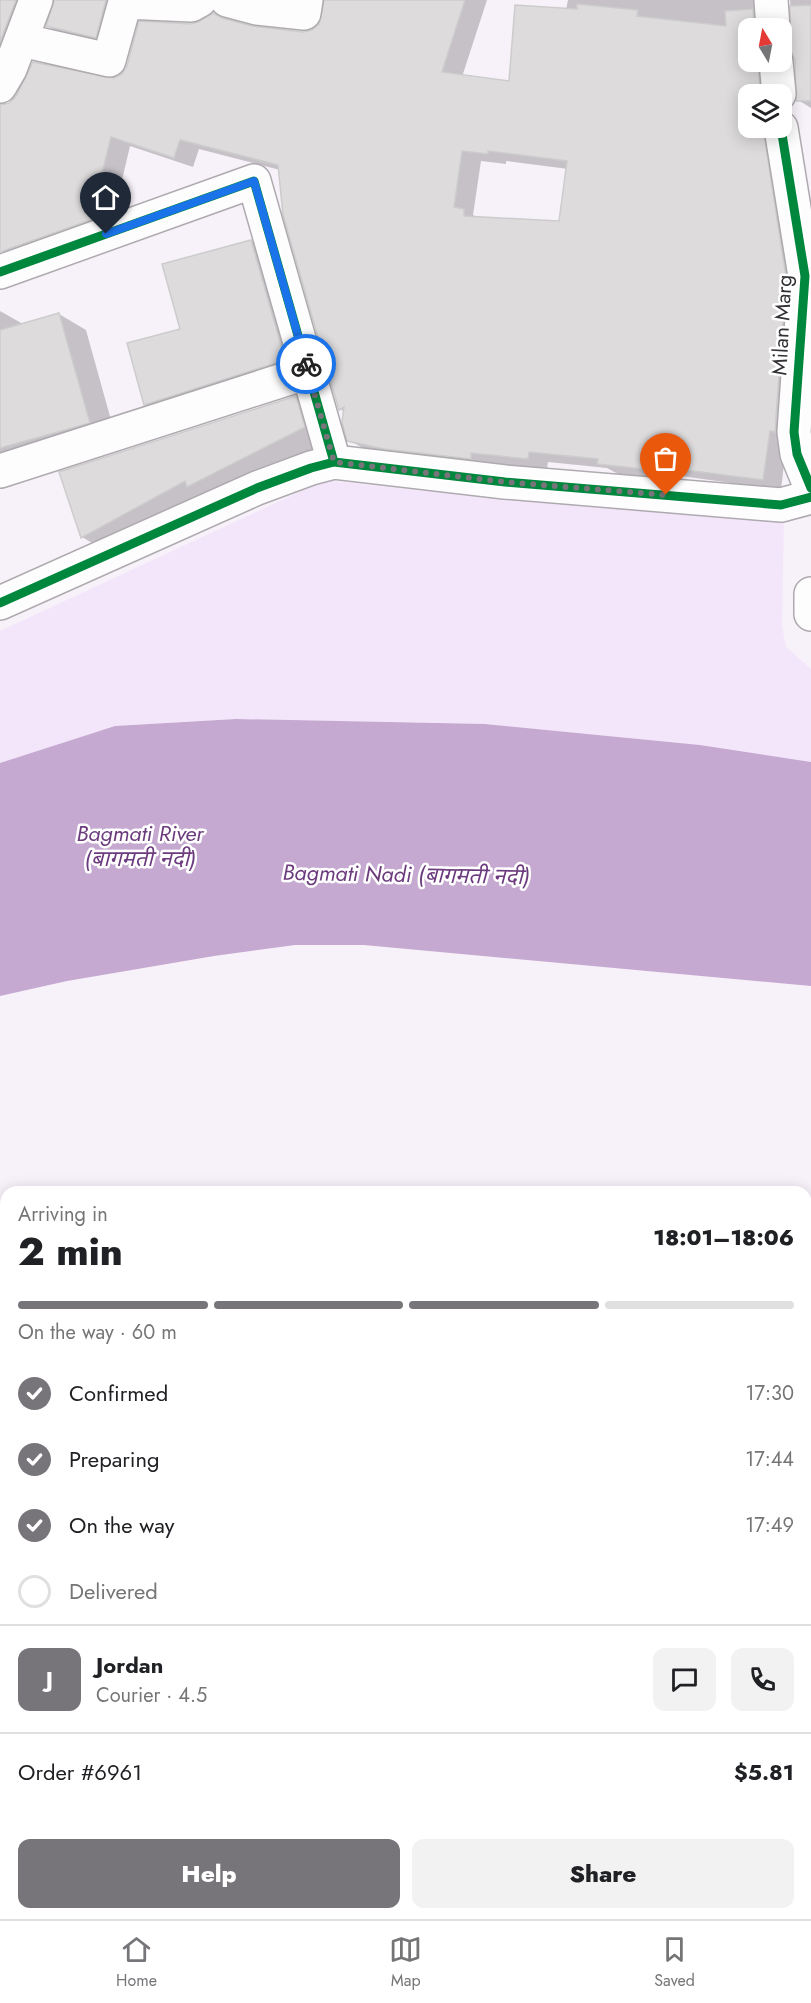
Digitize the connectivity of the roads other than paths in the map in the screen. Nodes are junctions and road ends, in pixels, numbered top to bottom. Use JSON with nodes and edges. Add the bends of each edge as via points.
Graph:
{"nodes":[{"id":1,"x":36,"y":0,"type":"edge"},
{"id":2,"x":227,"y":0,"type":"edge"},
{"id":3,"x":306,"y":0,"type":"edge"},
{"id":4,"x":771,"y":0,"type":"edge"},
{"id":5,"x":196,"y":3,"type":"edge"},
{"id":6,"x":772,"y":18,"type":"edge"},
{"id":7,"x":21,"y":40,"type":"junction"},
{"id":8,"x":0,"y":86,"type":"edge"},
{"id":9,"x":783,"y":138,"type":"edge"},
{"id":10,"x":0,"y":272,"type":"edge"},
{"id":11,"x":308,"y":372,"type":"junction"},
{"id":12,"x":334,"y":462,"type":"junction"},
{"id":13,"x":0,"y":471,"type":"edge"},
{"id":14,"x":811,"y":488,"type":"edge"},
{"id":15,"x":811,"y":497,"type":"edge"},
{"id":16,"x":811,"y":594,"type":"edge"},
{"id":17,"x":0,"y":603,"type":"edge"},
{"id":18,"x":811,"y":614,"type":"edge"}],
"edges":[{"from":1,"to":7,"type":"street"},
{"from":2,"to":3,"type":"street","via":[[304,13]]},
{"from":4,"to":6,"type":"street"},
{"from":5,"to":7,"type":"street","via":[[126,2],[109,60]]},
{"from":7,"to":8,"type":"street"},
{"from":9,"to":14,"type":"street","name":"Milan Marg","via":[[805,276],[794,432],[797,454]]},
{"from":10,"to":11,"type":"street","via":[[254,181]]},
{"from":11,"to":12,"type":"street"},
{"from":11,"to":13,"type":"street"},
{"from":12,"to":15,"type":"street","via":[[505,482],[781,505]]},
{"from":12,"to":17,"type":"street","via":[[257,488]]},
{"from":16,"to":18,"type":"street"}]}
